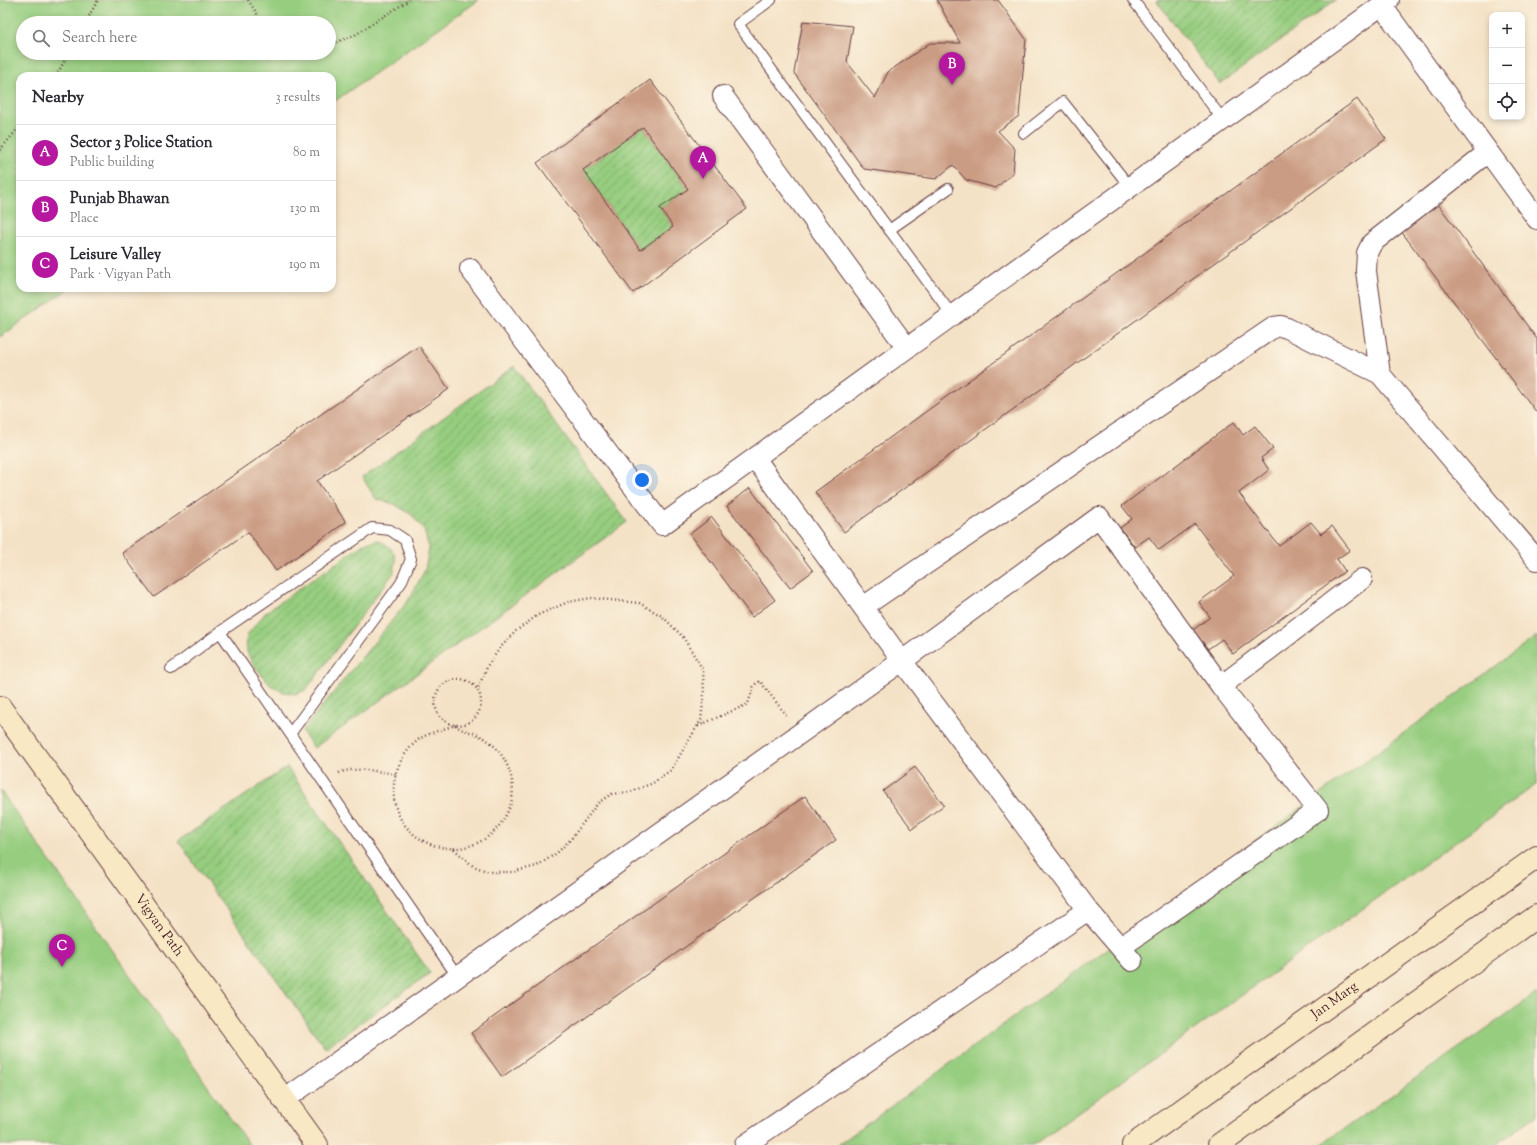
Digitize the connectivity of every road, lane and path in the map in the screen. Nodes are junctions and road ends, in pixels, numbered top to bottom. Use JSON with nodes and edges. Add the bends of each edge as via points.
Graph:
{"nodes":[{"id":1,"x":98,"y":0,"type":"edge"},
{"id":2,"x":248,"y":0,"type":"edge"},
{"id":3,"x":409,"y":0,"type":"edge"},
{"id":4,"x":771,"y":0,"type":"edge"},
{"id":5,"x":1133,"y":0,"type":"edge"},
{"id":6,"x":1386,"y":3,"type":"edge"},
{"id":7,"x":89,"y":16,"type":"edge"},
{"id":8,"x":258,"y":16,"type":"edge"},
{"id":9,"x":336,"y":43,"type":"edge"},
{"id":10,"x":65,"y":60,"type":"edge"},
{"id":11,"x":58,"y":72,"type":"edge"},
{"id":12,"x":723,"y":96,"type":"dead end"},
{"id":13,"x":1223,"y":120,"type":"junction"},
{"id":14,"x":16,"y":131,"type":"edge"},
{"id":15,"x":1024,"y":133,"type":"dead end"},
{"id":16,"x":0,"y":150,"type":"edge"},
{"id":17,"x":1488,"y":152,"type":"junction"},
{"id":18,"x":1130,"y":187,"type":"junction"},
{"id":19,"x":948,"y":189,"type":"dead end"},
{"id":20,"x":1537,"y":219,"type":"edge"},
{"id":21,"x":889,"y":230,"type":"junction"},
{"id":22,"x":470,"y":269,"type":"dead end"},
{"id":23,"x":952,"y":315,"type":"junction"},
{"id":24,"x":907,"y":348,"type":"junction"},
{"id":25,"x":1380,"y":374,"type":"junction"},
{"id":26,"x":755,"y":458,"type":"junction"},
{"id":27,"x":1537,"y":560,"type":"edge"},
{"id":28,"x":1362,"y":580,"type":"dead end"},
{"id":29,"x":863,"y":607,"type":"junction"},
{"id":30,"x":220,"y":632,"type":"junction"},
{"id":31,"x":902,"y":661,"type":"junction"},
{"id":32,"x":171,"y":669,"type":"dead end"},
{"id":33,"x":1221,"y":686,"type":"junction"},
{"id":34,"x":478,"y":688,"type":"junction"},
{"id":35,"x":0,"y":707,"type":"edge"},
{"id":36,"x":455,"y":725,"type":"junction"},
{"id":37,"x":697,"y":726,"type":"junction"},
{"id":38,"x":801,"y":733,"type":"junction"},
{"id":39,"x":290,"y":734,"type":"junction"},
{"id":40,"x":396,"y":774,"type":"junction"},
{"id":41,"x":322,"y":781,"type":"junction"},
{"id":42,"x":454,"y":849,"type":"junction"},
{"id":43,"x":1537,"y":857,"type":"edge"},
{"id":44,"x":1088,"y":910,"type":"junction"},
{"id":45,"x":1537,"y":916,"type":"edge"},
{"id":46,"x":457,"y":976,"type":"junction"},
{"id":47,"x":284,"y":1100,"type":"junction"},
{"id":48,"x":317,"y":1145,"type":"edge"},
{"id":49,"x":745,"y":1145,"type":"edge"},
{"id":50,"x":1133,"y":1145,"type":"edge"},
{"id":51,"x":1219,"y":1145,"type":"edge"}],
"edges":[{"from":1,"to":7,"type":"path"},
{"from":2,"to":8,"type":"path"},
{"from":3,"to":9,"type":"path","via":[[356,36]]},
{"from":4,"to":21,"type":"lane","via":[[738,24]]},
{"from":5,"to":13,"type":"lane"},
{"from":6,"to":13,"type":"street"},
{"from":6,"to":17,"type":"street"},
{"from":10,"to":11,"type":"path"},
{"from":12,"to":24,"type":"street"},
{"from":13,"to":18,"type":"street"},
{"from":14,"to":16,"type":"path"},
{"from":15,"to":18,"type":"lane","via":[[1063,102]]},
{"from":17,"to":20,"type":"street"},
{"from":17,"to":25,"type":"street","via":[[1372,243],[1367,253],[1366,271]]},
{"from":18,"to":23,"type":"street"},
{"from":19,"to":21,"type":"lane"},
{"from":21,"to":23,"type":"lane"},
{"from":22,"to":26,"type":"street","via":[[662,525]]},
{"from":23,"to":24,"type":"street"},
{"from":24,"to":26,"type":"street"},
{"from":25,"to":27,"type":"street"},
{"from":25,"to":29,"type":"street","via":[[1287,328],[1274,327]]},
{"from":26,"to":29,"type":"street"},
{"from":28,"to":33,"type":"street"},
{"from":29,"to":31,"type":"street"},
{"from":30,"to":32,"type":"lane"},
{"from":30,"to":39,"type":"lane"},
{"from":30,"to":39,"type":"lane","via":[[372,528],[390,530],[405,540],[411,559],[402,583]]},
{"from":31,"to":33,"type":"street","via":[[1099,517]]},
{"from":31,"to":38,"type":"street"},
{"from":31,"to":44,"type":"street"},
{"from":33,"to":44,"type":"street","via":[[1318,810],[1126,954]]},
{"from":34,"to":36,"type":"path","via":[[482,703],[480,710],[471,722]]},
{"from":34,"to":36,"type":"path","via":[[472,682],[458,678],[443,683],[438,690],[435,697],[437,712],[448,723]]},
{"from":34,"to":37,"type":"path","via":[[488,665],[500,648],[516,631],[538,615],[568,602],[591,598],[639,603],[662,616],[683,637],[703,670],[704,694],[701,720]]},
{"from":35,"to":47,"type":"main road","name":"Vigyan Path"},
{"from":36,"to":40,"type":"path","via":[[422,738],[406,752]]},
{"from":36,"to":42,"type":"path","via":[[461,730],[480,736],[496,748],[508,764],[513,784],[511,804],[503,822],[490,836],[473,845]]},
{"from":37,"to":38,"type":"path","via":[[748,704],[754,685],[760,681]]},
{"from":37,"to":42,"type":"path","via":[[671,770],[653,783],[630,792],[611,794],[598,803],[571,839],[557,853],[537,866],[512,872],[488,872],[472,866]]},
{"from":38,"to":46,"type":"street"},
{"from":39,"to":41,"type":"lane"},
{"from":40,"to":41,"type":"path","via":[[355,770],[342,772]]},
{"from":40,"to":42,"type":"path","via":[[393,787],[396,806],[404,823],[417,837],[435,846]]},
{"from":41,"to":46,"type":"lane"},
{"from":43,"to":50,"type":"main road","name":"Jan Marg"},
{"from":44,"to":49,"type":"street"},
{"from":45,"to":51,"type":"main road"},
{"from":46,"to":47,"type":"street"},
{"from":47,"to":48,"type":"main road","name":"Vigyan Path"}]}
